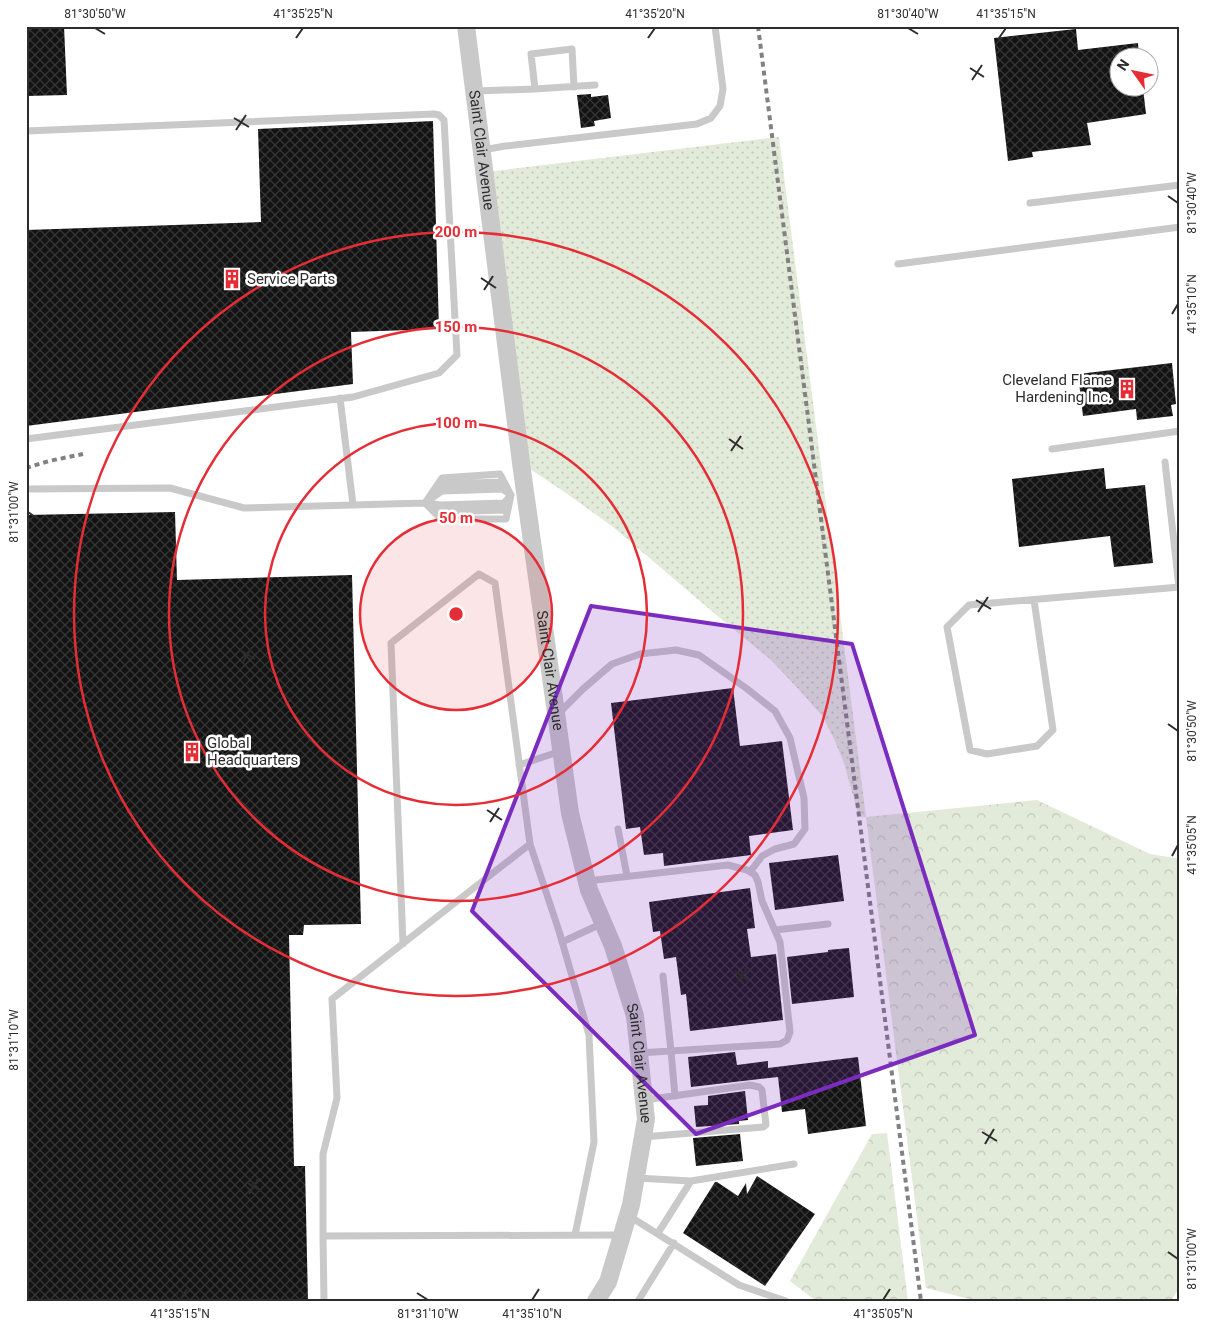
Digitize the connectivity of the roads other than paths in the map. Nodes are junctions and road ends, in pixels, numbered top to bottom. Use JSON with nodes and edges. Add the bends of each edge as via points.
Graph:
{"nodes":[{"id":1,"x":466,"y":26,"type":"edge"},
{"id":2,"x":715,"y":26,"type":"edge"},
{"id":3,"x":595,"y":85,"type":"dead end"},
{"id":4,"x":574,"y":87,"type":"junction"},
{"id":5,"x":535,"y":89,"type":"junction"},
{"id":6,"x":475,"y":91,"type":"junction"},
{"id":7,"x":26,"y":131,"type":"edge"},
{"id":8,"x":483,"y":150,"type":"junction"},
{"id":9,"x":1180,"y":185,"type":"edge"},
{"id":10,"x":1030,"y":203,"type":"dead end"},
{"id":11,"x":1180,"y":227,"type":"edge"},
{"id":12,"x":898,"y":264,"type":"dead end"},
{"id":13,"x":340,"y":398,"type":"junction"},
{"id":14,"x":1180,"y":431,"type":"edge"},
{"id":15,"x":26,"y":439,"type":"edge"},
{"id":16,"x":1052,"y":449,"type":"dead end"},
{"id":17,"x":1165,"y":462,"type":"dead end"},
{"id":18,"x":26,"y":489,"type":"edge"},
{"id":19,"x":518,"y":494,"type":"junction"},
{"id":20,"x":425,"y":503,"type":"junction"},
{"id":21,"x":353,"y":505,"type":"junction"},
{"id":22,"x":1179,"y":587,"type":"edge"},
{"id":23,"x":1034,"y":600,"type":"junction"},
{"id":24,"x":556,"y":715,"type":"junction"},
{"id":25,"x":562,"y":751,"type":"junction"},
{"id":26,"x":519,"y":765,"type":"junction"},
{"id":27,"x":618,"y":828,"type":"dead end"},
{"id":28,"x":530,"y":844,"type":"junction"},
{"id":29,"x":750,"y":872,"type":"junction"},
{"id":30,"x":626,"y":876,"type":"junction"},
{"id":31,"x":587,"y":881,"type":"junction"},
{"id":32,"x":603,"y":923,"type":"junction"},
{"id":33,"x":828,"y":924,"type":"dead end"},
{"id":34,"x":775,"y":930,"type":"junction"},
{"id":35,"x":562,"y":942,"type":"junction"},
{"id":36,"x":403,"y":944,"type":"junction"},
{"id":37,"x":663,"y":976,"type":"dead end"},
{"id":38,"x":671,"y":1051,"type":"junction"},
{"id":39,"x":639,"y":1053,"type":"junction"},
{"id":40,"x":674,"y":1096,"type":"junction"},
{"id":41,"x":644,"y":1101,"type":"junction"},
{"id":42,"x":643,"y":1138,"type":"junction"},
{"id":43,"x":794,"y":1164,"type":"dead end"},
{"id":44,"x":636,"y":1178,"type":"junction"},
{"id":45,"x":691,"y":1181,"type":"junction"},
{"id":46,"x":628,"y":1215,"type":"junction"},
{"id":47,"x":658,"y":1233,"type":"junction"},
{"id":48,"x":622,"y":1235,"type":"junction"},
{"id":49,"x":323,"y":1236,"type":"junction"},
{"id":50,"x":575,"y":1236,"type":"junction"},
{"id":51,"x":674,"y":1243,"type":"junction"},
{"id":52,"x":324,"y":1301,"type":"edge"},
{"id":53,"x":596,"y":1301,"type":"edge"},
{"id":54,"x":638,"y":1301,"type":"edge"},
{"id":55,"x":786,"y":1301,"type":"edge"}],
"edges":[{"from":1,"to":6,"type":"street","name":"Saint Clair Avenue"},
{"from":2,"to":8,"type":"lane","via":[[723,89],[720,106],[711,118],[684,126]]},
{"from":3,"to":4,"type":"lane"},
{"from":4,"to":5,"type":"lane"},
{"from":4,"to":5,"type":"lane","via":[[572,50],[531,54]]},
{"from":5,"to":6,"type":"lane"},
{"from":6,"to":8,"type":"street","name":"Saint Clair Avenue"},
{"from":7,"to":13,"type":"lane","via":[[434,114],[442,118],[457,355],[439,373]]},
{"from":8,"to":19,"type":"street","name":"Saint Clair Avenue"},
{"from":9,"to":10,"type":"lane"},
{"from":11,"to":12,"type":"lane"},
{"from":13,"to":15,"type":"lane"},
{"from":13,"to":21,"type":"lane"},
{"from":14,"to":16,"type":"lane"},
{"from":17,"to":22,"type":"lane"},
{"from":18,"to":21,"type":"lane","via":[[170,488],[244,508]]},
{"from":19,"to":20,"type":"lane","via":[[504,503]]},
{"from":19,"to":20,"type":"lane","via":[[502,489],[442,491]]},
{"from":19,"to":20,"type":"lane","via":[[500,474],[442,478]]},
{"from":19,"to":20,"type":"lane","via":[[506,519],[441,520]]},
{"from":19,"to":24,"type":"street","name":"Saint Clair Avenue"},
{"from":20,"to":21,"type":"lane"},
{"from":22,"to":23,"type":"lane"},
{"from":23,"to":23,"type":"lane","via":[[969,605],[947,627],[970,750],[987,754],[1037,746],[1053,730]]},
{"from":24,"to":25,"type":"street","name":"Saint Clair Avenue"},
{"from":24,"to":29,"type":"lane","via":[[612,664],[640,654],[676,650],[699,655],[775,711],[790,738],[804,798],[805,828],[794,844],[762,856]]},
{"from":25,"to":26,"type":"lane"},
{"from":25,"to":31,"type":"street","name":"Saint Clair Avenue","via":[[570,813]]},
{"from":26,"to":28,"type":"lane"},
{"from":26,"to":36,"type":"lane","via":[[495,583],[480,574],[391,642]]},
{"from":27,"to":30,"type":"lane"},
{"from":28,"to":35,"type":"lane"},
{"from":28,"to":36,"type":"lane"},
{"from":29,"to":30,"type":"lane","via":[[728,865]]},
{"from":29,"to":34,"type":"lane","via":[[755,875]]},
{"from":30,"to":31,"type":"lane"},
{"from":31,"to":32,"type":"street","name":"Saint Clair Avenue"},
{"from":32,"to":35,"type":"lane"},
{"from":32,"to":39,"type":"street","name":"Saint Clair Avenue","via":[[635,1016]]},
{"from":33,"to":34,"type":"lane"},
{"from":34,"to":38,"type":"lane","via":[[780,942],[790,1032],[787,1040],[780,1044]]},
{"from":35,"to":50,"type":"lane","via":[[589,1035],[594,1142]]},
{"from":36,"to":49,"type":"lane","via":[[332,999],[337,1098],[323,1154]]},
{"from":37,"to":38,"type":"lane"},
{"from":38,"to":39,"type":"lane"},
{"from":38,"to":40,"type":"lane"},
{"from":39,"to":41,"type":"street","name":"Saint Clair Avenue"},
{"from":40,"to":41,"type":"lane"},
{"from":40,"to":42,"type":"lane","via":[[750,1085],[759,1087],[766,1125]]},
{"from":41,"to":42,"type":"street","name":"Saint Clair Avenue"},
{"from":42,"to":44,"type":"street","name":"Saint Clair Avenue"},
{"from":43,"to":45,"type":"lane"},
{"from":44,"to":45,"type":"lane"},
{"from":44,"to":46,"type":"street","name":"Saint Clair Avenue"},
{"from":45,"to":47,"type":"lane"},
{"from":46,"to":47,"type":"lane"},
{"from":46,"to":48,"type":"street","name":"Saint Clair Avenue"},
{"from":47,"to":51,"type":"lane"},
{"from":48,"to":50,"type":"lane"},
{"from":48,"to":53,"type":"street","name":"Saint Clair Avenue","via":[[608,1282]]},
{"from":49,"to":50,"type":"lane"},
{"from":49,"to":52,"type":"lane"},
{"from":51,"to":54,"type":"lane"},
{"from":51,"to":55,"type":"lane","via":[[739,1285]]}]}
